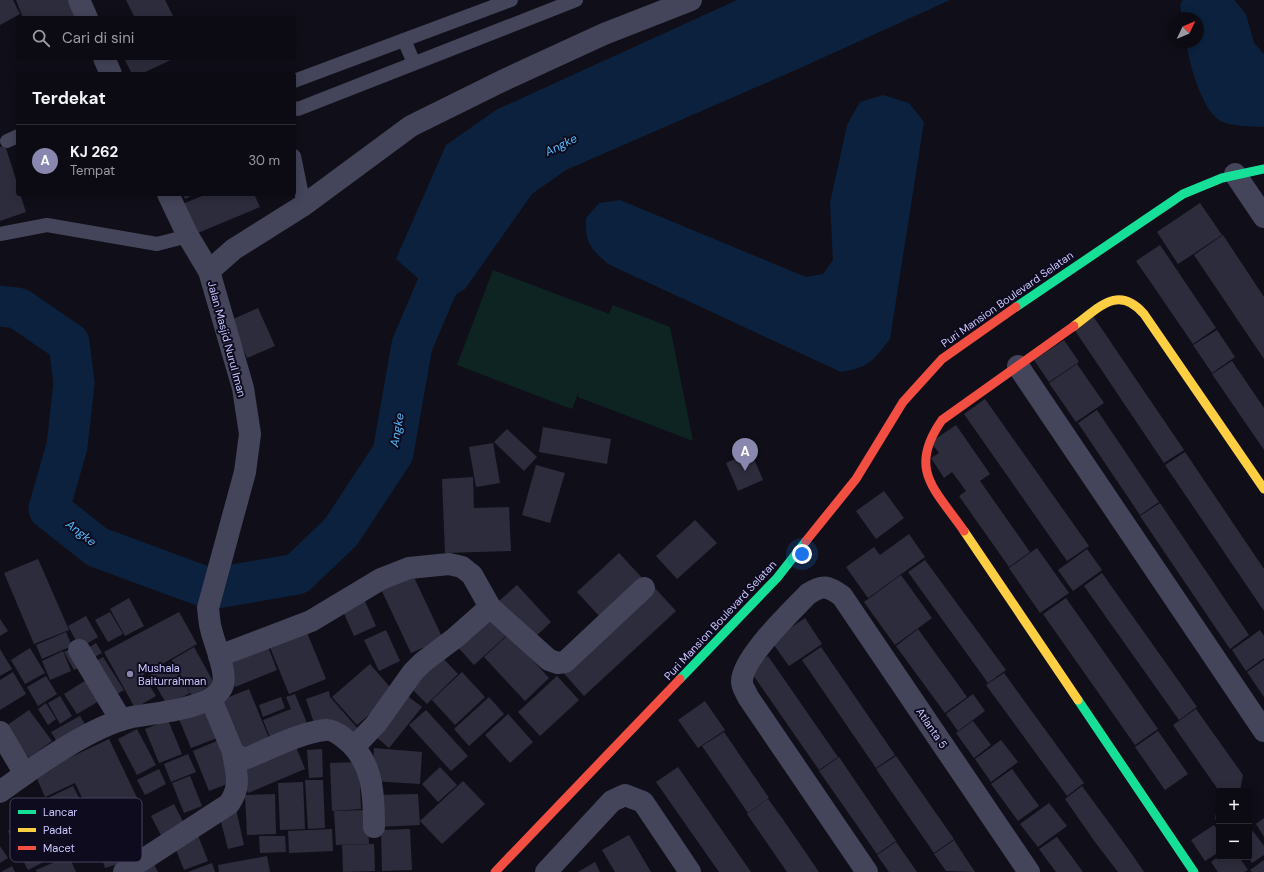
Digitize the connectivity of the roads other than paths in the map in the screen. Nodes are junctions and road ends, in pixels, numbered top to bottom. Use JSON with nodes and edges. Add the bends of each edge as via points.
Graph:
{"nodes":[{"id":1,"x":79,"y":0,"type":"edge"},
{"id":2,"x":511,"y":0,"type":"edge"},
{"id":3,"x":576,"y":0,"type":"edge"},
{"id":4,"x":691,"y":0,"type":"edge"},
{"id":5,"x":86,"y":16,"type":"edge"},
{"id":6,"x":404,"y":40,"type":"junction"},
{"id":7,"x":105,"y":60,"type":"edge"},
{"id":8,"x":414,"y":63,"type":"junction"},
{"id":9,"x":111,"y":72,"type":"edge"},
{"id":10,"x":296,"y":81,"type":"edge"},
{"id":11,"x":296,"y":108,"type":"edge"},
{"id":12,"x":296,"y":166,"type":"edge"},
{"id":13,"x":1264,"y":169,"type":"edge"},
{"id":14,"x":1235,"y":174,"type":"junction"},
{"id":15,"x":169,"y":196,"type":"edge"},
{"id":16,"x":304,"y":205,"type":"junction"},
{"id":17,"x":1264,"y":217,"type":"edge"},
{"id":18,"x":0,"y":234,"type":"edge"},
{"id":19,"x":188,"y":236,"type":"junction"},
{"id":20,"x":208,"y":271,"type":"junction"},
{"id":21,"x":1018,"y":366,"type":"junction"},
{"id":22,"x":1264,"y":489,"type":"edge"},
{"id":23,"x":644,"y":588,"type":"dead end"},
{"id":24,"x":490,"y":607,"type":"junction"},
{"id":25,"x":79,"y":650,"type":"dead end"},
{"id":26,"x":219,"y":656,"type":"junction"},
{"id":27,"x":211,"y":699,"type":"junction"},
{"id":28,"x":121,"y":720,"type":"junction"},
{"id":29,"x":1264,"y":731,"type":"edge"},
{"id":30,"x":0,"y":732,"type":"edge"},
{"id":31,"x":355,"y":746,"type":"junction"},
{"id":32,"x":233,"y":752,"type":"junction"},
{"id":33,"x":25,"y":774,"type":"junction"},
{"id":34,"x":0,"y":792,"type":"edge"},
{"id":35,"x":374,"y":826,"type":"dead end"},
{"id":36,"x":142,"y":860,"type":"edge"},
{"id":37,"x":139,"y":862,"type":"edge"},
{"id":38,"x":124,"y":872,"type":"edge"},
{"id":39,"x":495,"y":872,"type":"edge"},
{"id":40,"x":546,"y":872,"type":"edge"},
{"id":41,"x":690,"y":872,"type":"edge"},
{"id":42,"x":867,"y":872,"type":"edge"},
{"id":43,"x":1029,"y":872,"type":"edge"},
{"id":44,"x":1194,"y":872,"type":"edge"}],
"edges":[{"from":1,"to":5,"type":"street"},
{"from":2,"to":6,"type":"lane"},
{"from":3,"to":8,"type":"lane"},
{"from":4,"to":16,"type":"street","via":[[604,34],[411,126]]},
{"from":6,"to":8,"type":"lane"},
{"from":6,"to":10,"type":"lane"},
{"from":7,"to":9,"type":"street"},
{"from":8,"to":11,"type":"lane"},
{"from":12,"to":16,"type":"lane"},
{"from":13,"to":14,"type":"street","name":"Puri Mansion Boulevard Selatan"},
{"from":14,"to":17,"type":"street"},
{"from":14,"to":39,"type":"street","name":"Puri Mansion Boulevard Selatan","via":[[1202,184],[1183,194],[942,359],[903,402],[856,479],[777,578]]},
{"from":15,"to":19,"type":"street","name":"Jalan Masjid Nurul Iman"},
{"from":16,"to":20,"type":"street","via":[[234,249]]},
{"from":18,"to":19,"type":"lane","via":[[47,225],[157,244]]},
{"from":19,"to":20,"type":"street","name":"Jalan Masjid Nurul Iman"},
{"from":20,"to":26,"type":"street","name":"Jalan Masjid Nurul Iman","via":[[243,388],[250,434],[245,472],[208,608]]},
{"from":21,"to":22,"type":"street","via":[[1108,301],[1122,298],[1134,303]]},
{"from":21,"to":29,"type":"street"},
{"from":21,"to":44,"type":"street","via":[[942,420],[930,437],[924,457],[927,477]]},
{"from":23,"to":24,"type":"street","via":[[565,662],[558,663],[549,660]]},
{"from":24,"to":26,"type":"street","via":[[472,575],[462,567],[449,564],[409,568],[381,579],[311,621]]},
{"from":24,"to":31,"type":"street","via":[[413,672],[376,724]]},
{"from":25,"to":28,"type":"street"},
{"from":26,"to":27,"type":"street","via":[[223,684],[218,694]]},
{"from":27,"to":28,"type":"street","via":[[174,710]]},
{"from":27,"to":32,"type":"street"},
{"from":28,"to":33,"type":"street","via":[[93,732]]},
{"from":30,"to":33,"type":"street"},
{"from":31,"to":32,"type":"street","via":[[338,733],[326,730],[244,759]]},
{"from":31,"to":35,"type":"street","via":[[366,763],[374,798]]},
{"from":32,"to":36,"type":"street","via":[[237,782],[236,792],[229,804]]},
{"from":33,"to":34,"type":"street"},
{"from":37,"to":38,"type":"street"},
{"from":40,"to":41,"type":"street","via":[[612,801],[625,795],[643,802]]},
{"from":42,"to":43,"type":"street","name":"Atlanta 5","via":[[748,697],[742,683],[743,671],[751,656],[808,594],[818,587],[831,588],[842,596]]}]}
